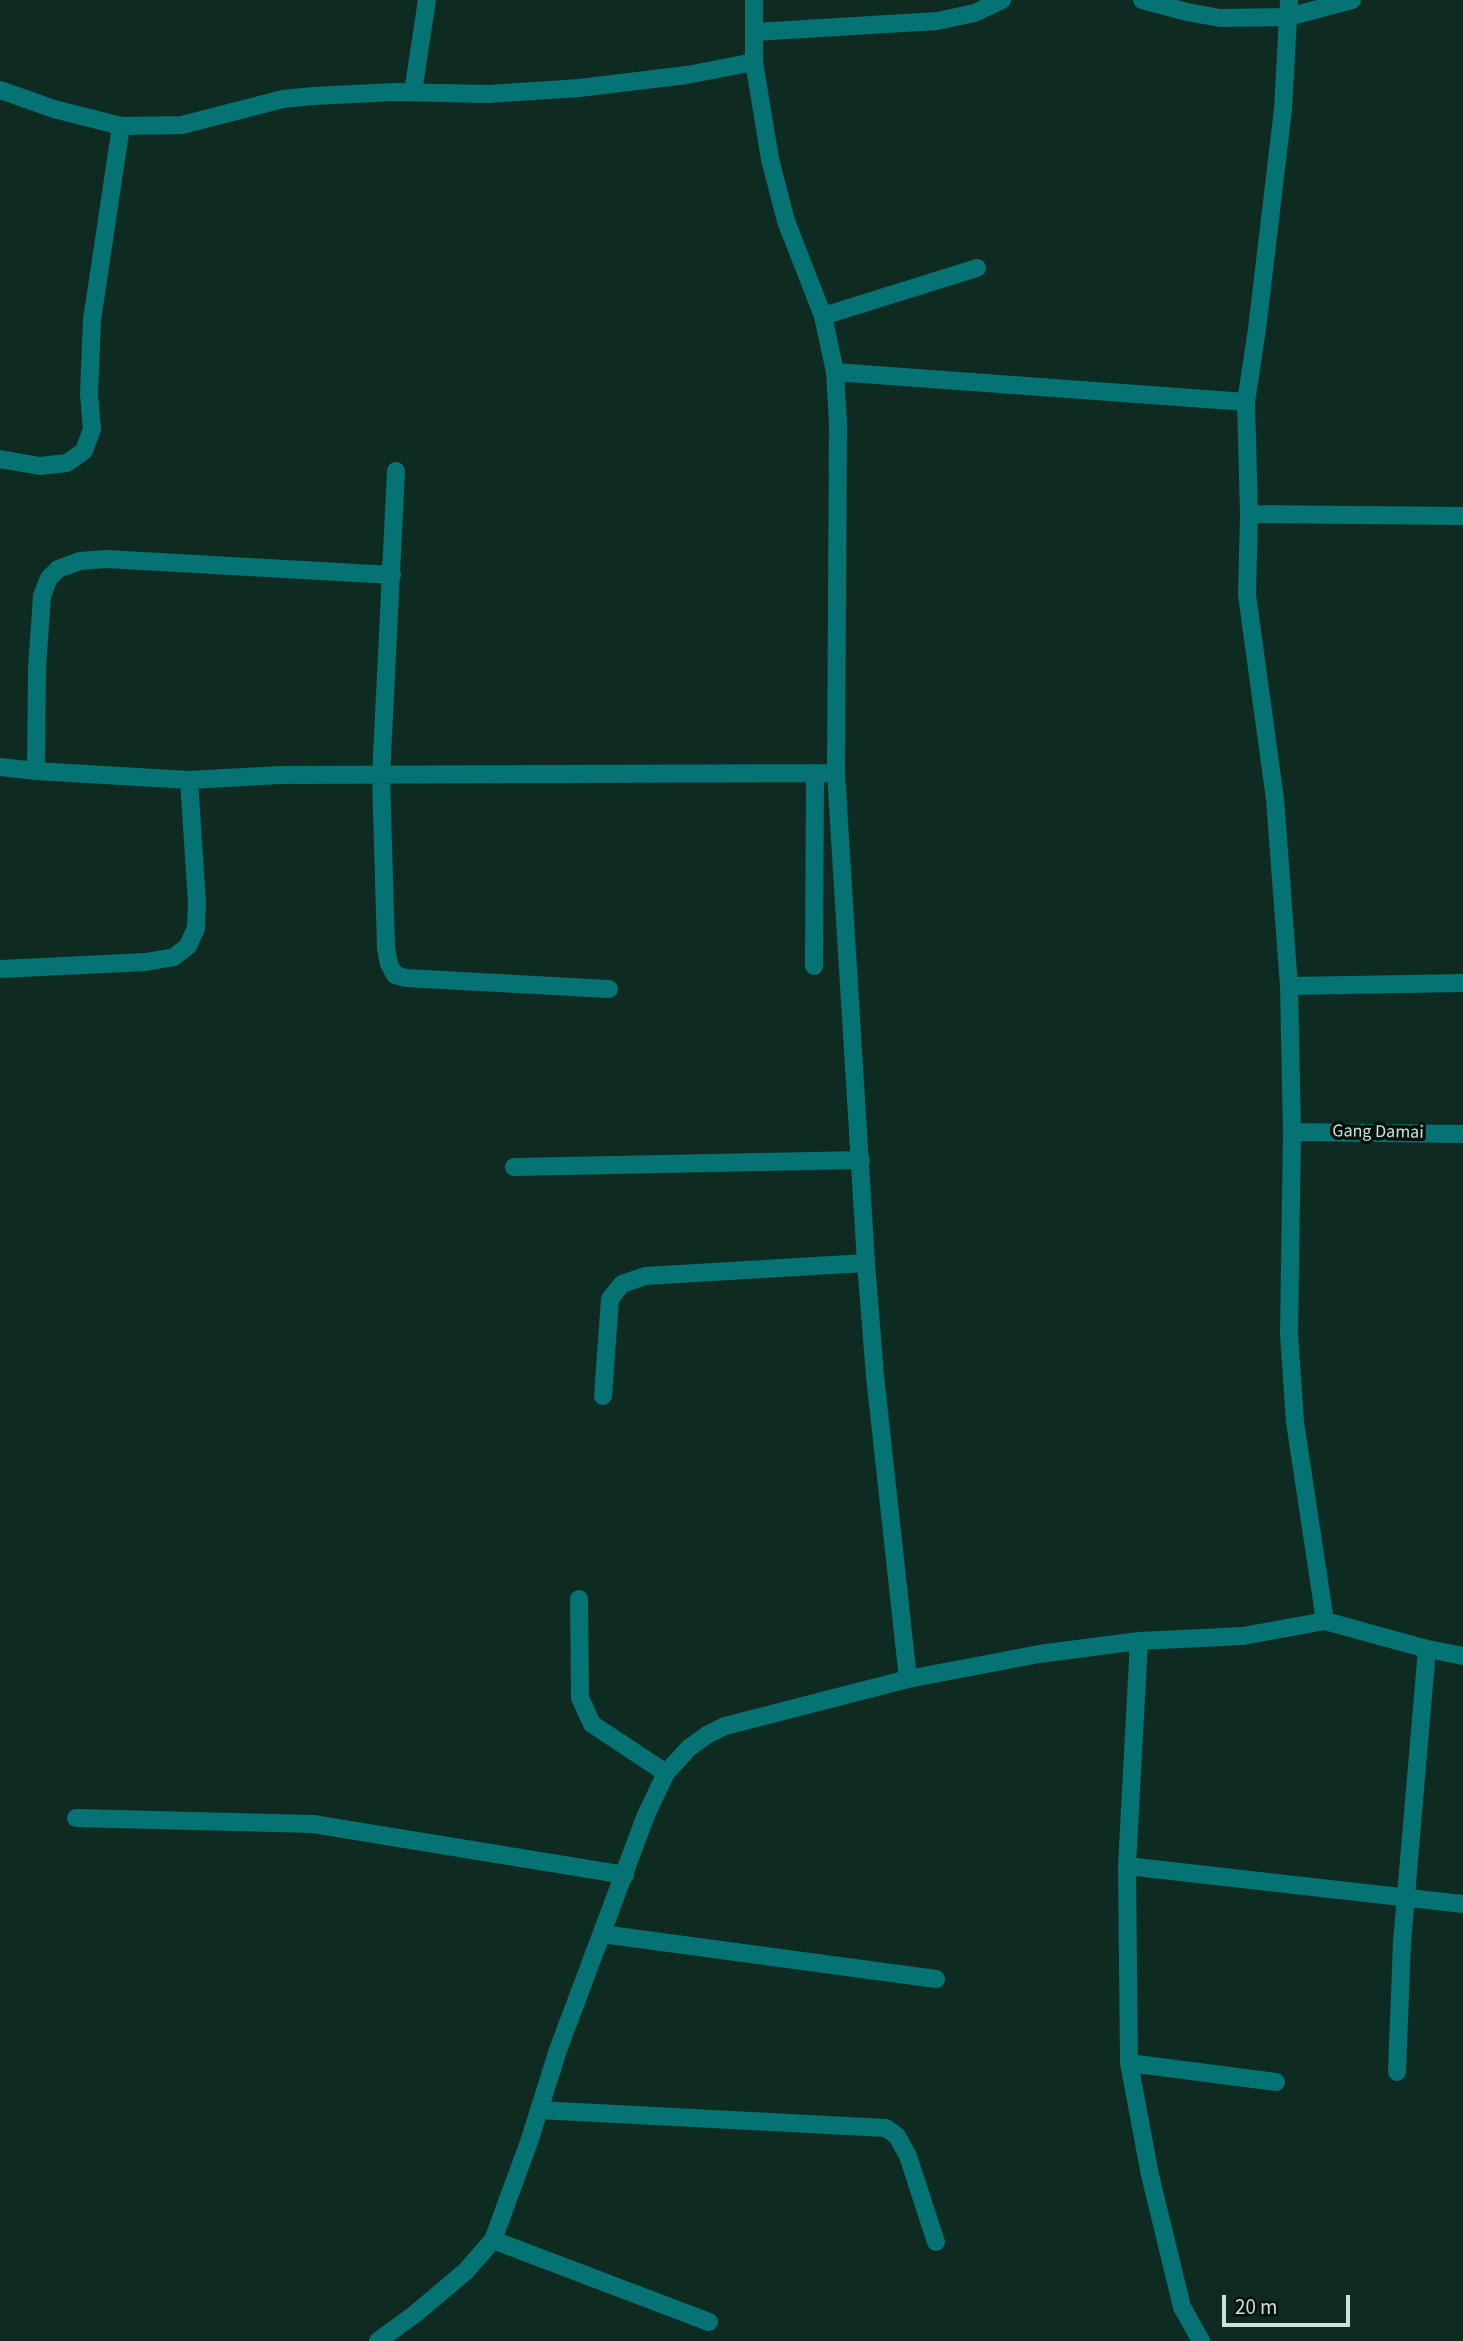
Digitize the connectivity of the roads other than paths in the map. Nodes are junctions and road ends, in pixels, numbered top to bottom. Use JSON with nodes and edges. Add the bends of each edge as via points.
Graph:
{"nodes":[{"id":1,"x":427,"y":0,"type":"edge"},
{"id":2,"x":754,"y":0,"type":"edge"},
{"id":3,"x":1002,"y":0,"type":"edge"},
{"id":4,"x":1142,"y":0,"type":"edge"},
{"id":5,"x":1352,"y":0,"type":"edge"},
{"id":6,"x":1289,"y":8,"type":"edge"},
{"id":7,"x":755,"y":32,"type":"junction"},
{"id":8,"x":754,"y":62,"type":"junction"},
{"id":9,"x":0,"y":90,"type":"edge"},
{"id":10,"x":414,"y":92,"type":"junction"},
{"id":11,"x":121,"y":126,"type":"junction"},
{"id":12,"x":977,"y":268,"type":"dead end"},
{"id":13,"x":824,"y":316,"type":"junction"},
{"id":14,"x":835,"y":372,"type":"junction"},
{"id":15,"x":1246,"y":402,"type":"junction"},
{"id":16,"x":0,"y":459,"type":"edge"},
{"id":17,"x":396,"y":471,"type":"dead end"},
{"id":18,"x":1249,"y":514,"type":"junction"},
{"id":19,"x":1463,"y":516,"type":"edge"},
{"id":20,"x":392,"y":575,"type":"junction"},
{"id":21,"x":1,"y":770,"type":"edge"},
{"id":22,"x":36,"y":771,"type":"junction"},
{"id":23,"x":815,"y":773,"type":"junction"},
{"id":24,"x":836,"y":773,"type":"junction"},
{"id":25,"x":381,"y":776,"type":"junction"},
{"id":26,"x":189,"y":780,"type":"junction"},
{"id":27,"x":814,"y":967,"type":"dead end"},
{"id":28,"x":0,"y":969,"type":"edge"},
{"id":29,"x":1463,"y":983,"type":"edge"},
{"id":30,"x":1289,"y":986,"type":"junction"},
{"id":31,"x":609,"y":989,"type":"dead end"},
{"id":32,"x":1292,"y":1132,"type":"junction"},
{"id":33,"x":1463,"y":1134,"type":"edge"},
{"id":34,"x":861,"y":1160,"type":"junction"},
{"id":35,"x":514,"y":1167,"type":"dead end"},
{"id":36,"x":866,"y":1262,"type":"junction"},
{"id":37,"x":603,"y":1396,"type":"dead end"},
{"id":38,"x":579,"y":1599,"type":"dead end"},
{"id":39,"x":1325,"y":1620,"type":"junction"},
{"id":40,"x":1139,"y":1641,"type":"junction"},
{"id":41,"x":1427,"y":1649,"type":"junction"},
{"id":42,"x":1463,"y":1656,"type":"edge"},
{"id":43,"x":908,"y":1679,"type":"junction"},
{"id":44,"x":666,"y":1773,"type":"junction"},
{"id":45,"x":76,"y":1818,"type":"dead end"},
{"id":46,"x":1127,"y":1866,"type":"junction"},
{"id":47,"x":625,"y":1875,"type":"junction"},
{"id":48,"x":1407,"y":1897,"type":"junction"},
{"id":49,"x":1463,"y":1904,"type":"edge"},
{"id":50,"x":602,"y":1934,"type":"junction"},
{"id":51,"x":936,"y":1979,"type":"dead end"},
{"id":52,"x":1129,"y":2063,"type":"junction"},
{"id":53,"x":1397,"y":2072,"type":"dead end"},
{"id":54,"x":1276,"y":2082,"type":"dead end"},
{"id":55,"x":539,"y":2110,"type":"junction"},
{"id":56,"x":493,"y":2240,"type":"junction"},
{"id":57,"x":936,"y":2242,"type":"dead end"},
{"id":58,"x":709,"y":2322,"type":"dead end"},
{"id":59,"x":378,"y":2341,"type":"edge"},
{"id":60,"x":1202,"y":2341,"type":"edge"}],
"edges":[{"from":1,"to":10,"type":"street"},
{"from":2,"to":7,"type":"street"},
{"from":3,"to":7,"type":"street","via":[[975,13],[937,21]]},
{"from":4,"to":6,"type":"street","via":[[1220,18]]},
{"from":5,"to":6,"type":"street"},
{"from":6,"to":15,"type":"street","via":[[1283,109]]},
{"from":7,"to":8,"type":"street"},
{"from":8,"to":10,"type":"street","via":[[579,88],[488,94]]},
{"from":8,"to":13,"type":"street","via":[[786,221]]},
{"from":9,"to":11,"type":"street"},
{"from":10,"to":11,"type":"street","via":[[283,99],[182,125]]},
{"from":11,"to":16,"type":"street","via":[[92,320],[92,429],[84,451],[67,463],[40,466]]},
{"from":12,"to":13,"type":"street"},
{"from":13,"to":14,"type":"street"},
{"from":14,"to":15,"type":"street"},
{"from":14,"to":24,"type":"street"},
{"from":15,"to":18,"type":"street"},
{"from":17,"to":20,"type":"street"},
{"from":18,"to":19,"type":"street"},
{"from":18,"to":30,"type":"street","via":[[1247,595],[1275,799]]},
{"from":20,"to":22,"type":"street","via":[[106,559],[58,569],[43,596]]},
{"from":20,"to":25,"type":"street"},
{"from":21,"to":22,"type":"street"},
{"from":22,"to":26,"type":"street"},
{"from":23,"to":24,"type":"street"},
{"from":23,"to":25,"type":"street"},
{"from":23,"to":27,"type":"street"},
{"from":24,"to":34,"type":"street"},
{"from":25,"to":26,"type":"street"},
{"from":25,"to":31,"type":"street","via":[[386,948],[395,975]]},
{"from":26,"to":28,"type":"street","via":[[197,903],[188,946],[174,957],[146,962]]},
{"from":29,"to":30,"type":"street"},
{"from":30,"to":32,"type":"street"},
{"from":32,"to":33,"type":"street","name":"Gang Damai"},
{"from":32,"to":39,"type":"street","via":[[1289,1335],[1295,1422]]},
{"from":34,"to":35,"type":"street"},
{"from":34,"to":36,"type":"street"},
{"from":36,"to":37,"type":"street","via":[[645,1276],[622,1284],[610,1299]]},
{"from":36,"to":43,"type":"street"},
{"from":38,"to":44,"type":"street","via":[[580,1698],[592,1724]]},
{"from":39,"to":40,"type":"street","via":[[1244,1636]]},
{"from":39,"to":41,"type":"street"},
{"from":40,"to":43,"type":"street"},
{"from":40,"to":46,"type":"street"},
{"from":41,"to":42,"type":"street"},
{"from":41,"to":48,"type":"street"},
{"from":43,"to":44,"type":"street","via":[[725,1726],[689,1748]]},
{"from":44,"to":47,"type":"street"},
{"from":45,"to":47,"type":"street","via":[[313,1824]]},
{"from":46,"to":48,"type":"street"},
{"from":46,"to":52,"type":"street"},
{"from":47,"to":50,"type":"street"},
{"from":48,"to":49,"type":"street"},
{"from":48,"to":53,"type":"street"},
{"from":50,"to":51,"type":"street"},
{"from":50,"to":55,"type":"street"},
{"from":52,"to":54,"type":"street"},
{"from":52,"to":60,"type":"street","via":[[1182,2307]]},
{"from":55,"to":56,"type":"street"},
{"from":55,"to":57,"type":"street","via":[[886,2128],[897,2136],[908,2156]]},
{"from":56,"to":58,"type":"street"},
{"from":56,"to":59,"type":"street","via":[[466,2271]]}]}
